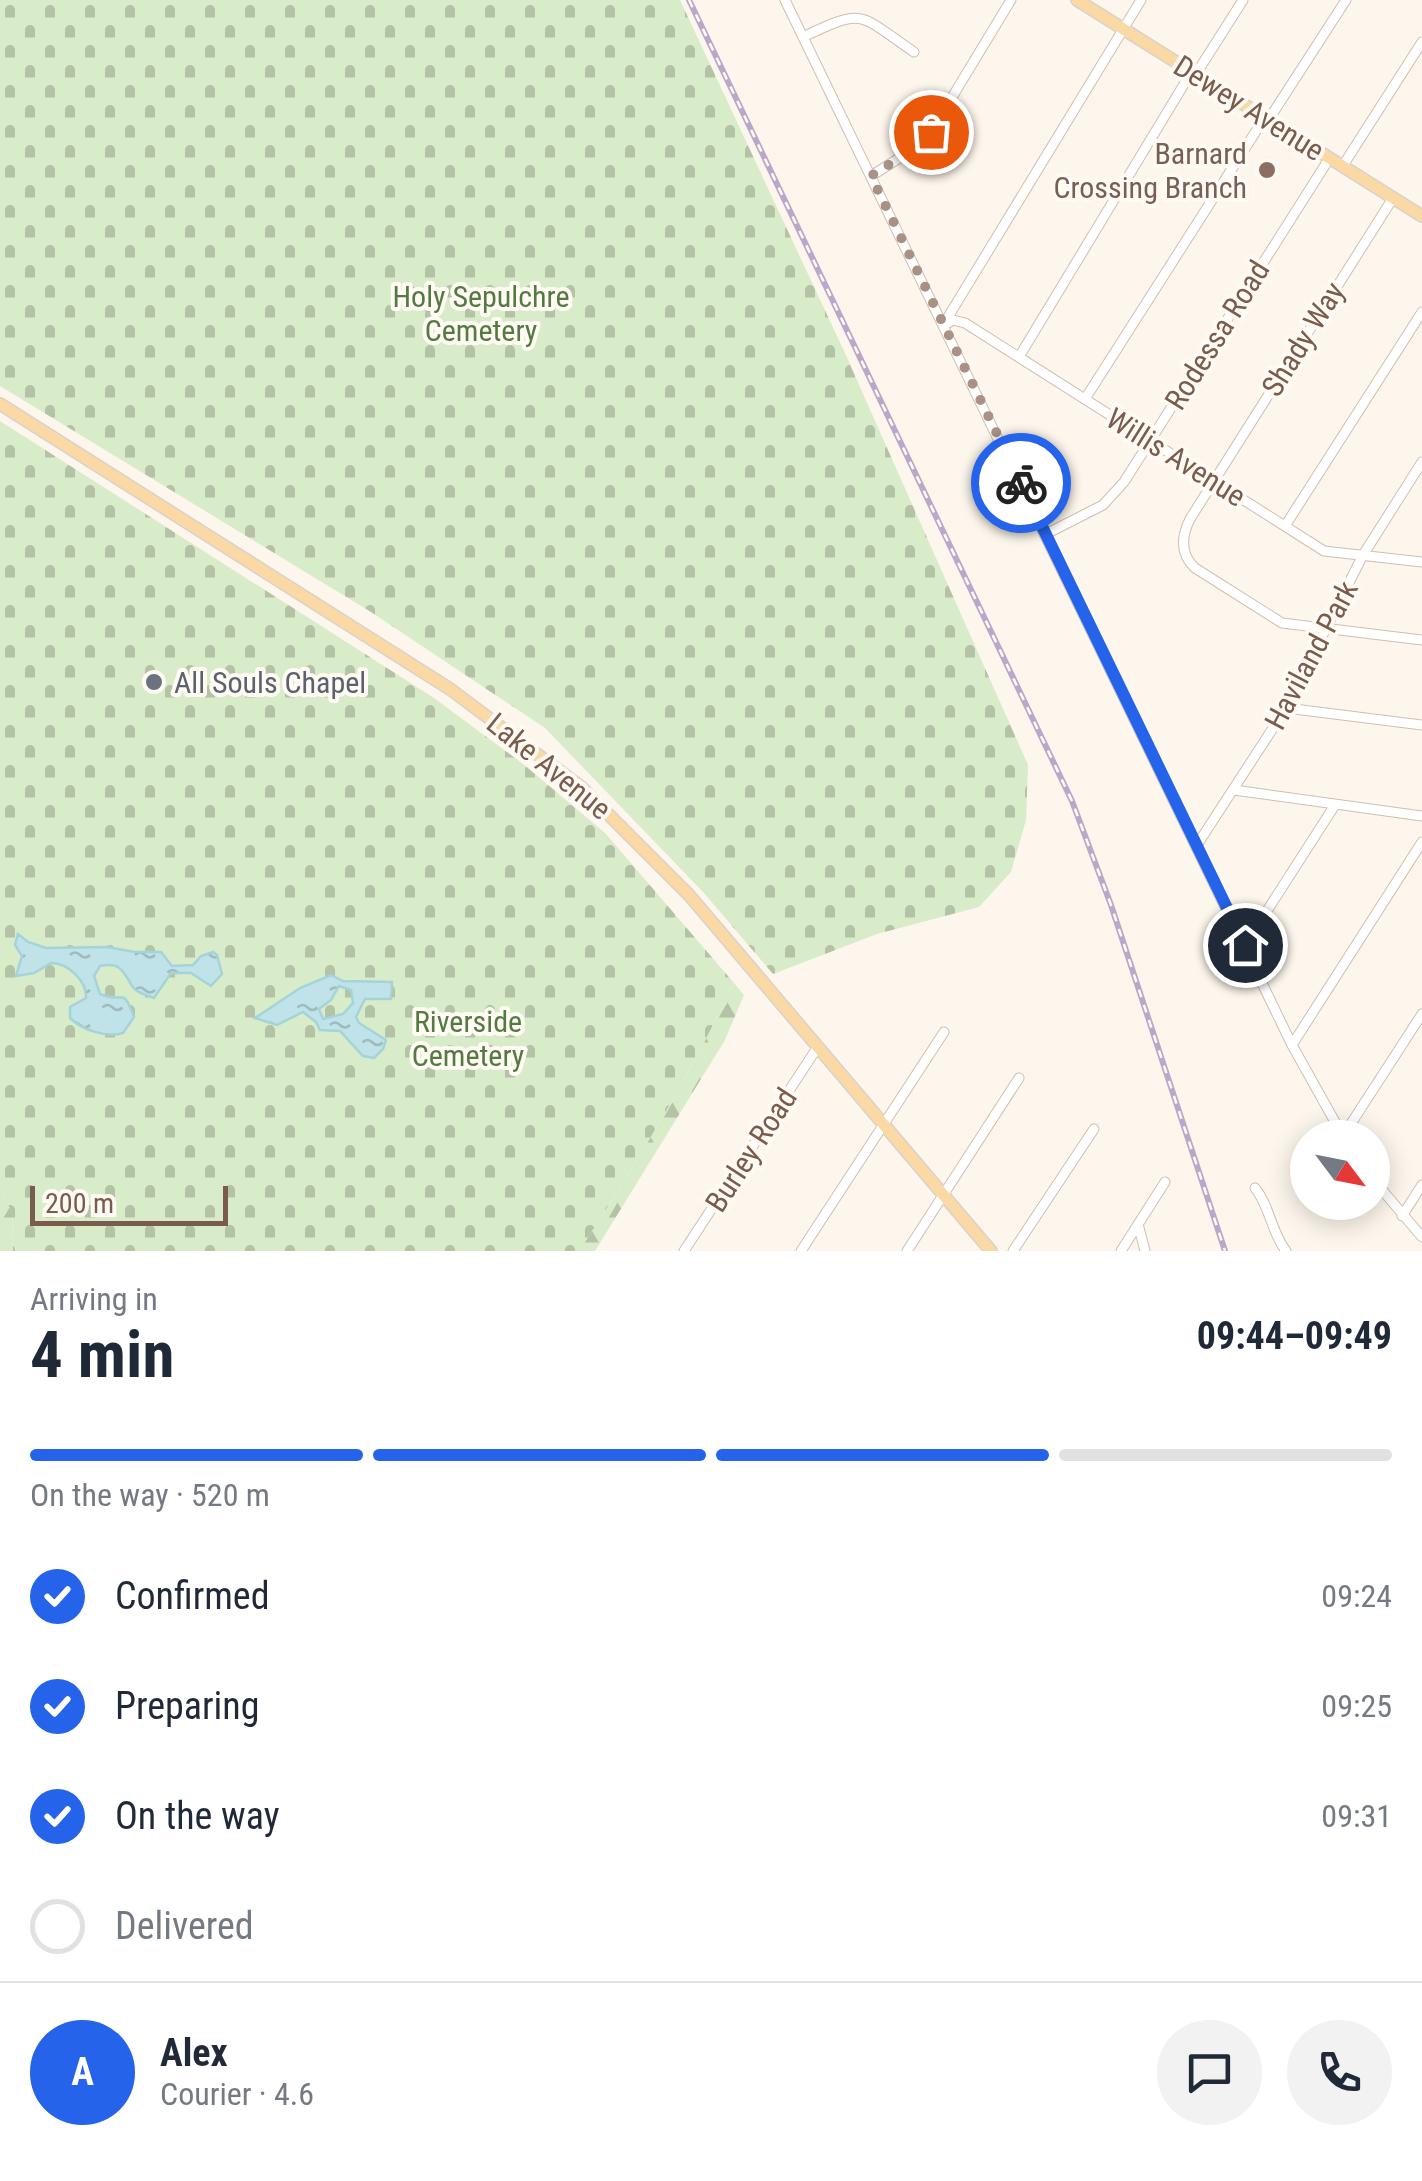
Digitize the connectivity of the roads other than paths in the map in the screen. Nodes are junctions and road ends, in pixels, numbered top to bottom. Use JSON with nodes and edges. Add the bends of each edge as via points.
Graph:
{"nodes":[{"id":1,"x":785,"y":0,"type":"edge"},
{"id":2,"x":1011,"y":0,"type":"edge"},
{"id":3,"x":1077,"y":0,"type":"edge"},
{"id":4,"x":1141,"y":0,"type":"edge"},
{"id":5,"x":1243,"y":0,"type":"edge"},
{"id":6,"x":1346,"y":0,"type":"edge"},
{"id":7,"x":1123,"y":28,"type":"junction"},
{"id":8,"x":803,"y":37,"type":"junction"},
{"id":9,"x":1422,"y":42,"type":"edge"},
{"id":10,"x":914,"y":52,"type":"dead end"},
{"id":11,"x":1194,"y":73,"type":"junction"},
{"id":12,"x":1267,"y":118,"type":"junction"},
{"id":13,"x":1329,"y":159,"type":"junction"},
{"id":14,"x":1342,"y":167,"type":"junction"},
{"id":15,"x":871,"y":176,"type":"junction"},
{"id":16,"x":1393,"y":198,"type":"junction"},
{"id":17,"x":1420,"y":210,"type":"edge"},
{"id":18,"x":1422,"y":312,"type":"edge"},
{"id":19,"x":943,"y":326,"type":"junction"},
{"id":20,"x":1019,"y":357,"type":"junction"},
{"id":21,"x":1085,"y":399,"type":"junction"},
{"id":22,"x":0,"y":404,"type":"edge"},
{"id":23,"x":1151,"y":441,"type":"junction"},
{"id":24,"x":1422,"y":462,"type":"edge"},
{"id":25,"x":1214,"y":481,"type":"junction"},
{"id":26,"x":1286,"y":526,"type":"junction"},
{"id":27,"x":1046,"y":534,"type":"junction"},
{"id":28,"x":1363,"y":555,"type":"junction"},
{"id":29,"x":1422,"y":562,"type":"edge"},
{"id":30,"x":1326,"y":629,"type":"junction"},
{"id":31,"x":1422,"y":640,"type":"edge"},
{"id":32,"x":1286,"y":708,"type":"junction"},
{"id":33,"x":1422,"y":726,"type":"edge"},
{"id":34,"x":1234,"y":790,"type":"junction"},
{"id":35,"x":1335,"y":805,"type":"junction"},
{"id":36,"x":1422,"y":816,"type":"edge"},
{"id":37,"x":1422,"y":842,"type":"edge"},
{"id":38,"x":1197,"y":845,"type":"junction"},
{"id":39,"x":1245,"y":945,"type":"junction"},
{"id":40,"x":1422,"y":1014,"type":"edge"},
{"id":41,"x":944,"y":1032,"type":"dead end"},
{"id":42,"x":1292,"y":1044,"type":"junction"},
{"id":43,"x":817,"y":1048,"type":"junction"},
{"id":44,"x":1019,"y":1078,"type":"dead end"},
{"id":45,"x":1334,"y":1120,"type":"edge"},
{"id":46,"x":1355,"y":1120,"type":"edge"},
{"id":47,"x":884,"y":1124,"type":"junction"},
{"id":48,"x":1094,"y":1129,"type":"dead end"},
{"id":49,"x":1165,"y":1182,"type":"dead end"},
{"id":50,"x":1422,"y":1186,"type":"edge"},
{"id":51,"x":1256,"y":1188,"type":"dead end"},
{"id":52,"x":943,"y":1196,"type":"junction"},
{"id":53,"x":1390,"y":1201,"type":"edge"},
{"id":54,"x":1402,"y":1216,"type":"junction"},
{"id":55,"x":1138,"y":1224,"type":"junction"},
{"id":56,"x":1422,"y":1238,"type":"edge"},
{"id":57,"x":684,"y":1251,"type":"edge"},
{"id":58,"x":801,"y":1251,"type":"edge"},
{"id":59,"x":907,"y":1251,"type":"edge"},
{"id":60,"x":991,"y":1251,"type":"edge"},
{"id":61,"x":1013,"y":1251,"type":"edge"},
{"id":62,"x":1121,"y":1251,"type":"edge"},
{"id":63,"x":1146,"y":1251,"type":"edge"},
{"id":64,"x":1286,"y":1251,"type":"edge"}],
"edges":[{"from":1,"to":8,"type":"street"},
{"from":2,"to":15,"type":"street","via":[[931,132]]},
{"from":3,"to":7,"type":"main road","name":"Dewey Avenue"},
{"from":4,"to":7,"type":"street"},
{"from":5,"to":11,"type":"street"},
{"from":6,"to":12,"type":"street"},
{"from":7,"to":11,"type":"main road","name":"Dewey Avenue"},
{"from":7,"to":19,"type":"street"},
{"from":8,"to":10,"type":"street","via":[[860,17]]},
{"from":8,"to":15,"type":"street"},
{"from":9,"to":14,"type":"street"},
{"from":11,"to":12,"type":"main road","name":"Dewey Avenue"},
{"from":11,"to":20,"type":"street"},
{"from":12,"to":13,"type":"main road","name":"Dewey Avenue"},
{"from":12,"to":21,"type":"street"},
{"from":13,"to":14,"type":"main road","name":"Dewey Avenue"},
{"from":13,"to":23,"type":"street","name":"Rodessa Road"},
{"from":14,"to":16,"type":"main road","name":"Dewey Avenue"},
{"from":15,"to":19,"type":"street"},
{"from":16,"to":17,"type":"main road","name":"Dewey Avenue"},
{"from":16,"to":25,"type":"street","name":"Shady Way"},
{"from":18,"to":26,"type":"street"},
{"from":19,"to":20,"type":"street","name":"Willis Avenue","via":[[961,321]]},
{"from":19,"to":27,"type":"street"},
{"from":20,"to":21,"type":"street","name":"Willis Avenue"},
{"from":21,"to":23,"type":"street","name":"Willis Avenue"},
{"from":22,"to":43,"type":"main road","name":"Lake Avenue","via":[[450,689],[541,754],[689,894]]},
{"from":23,"to":25,"type":"street","name":"Willis Avenue"},
{"from":23,"to":27,"type":"street","name":"Rodessa Road","via":[[1108,500]]},
{"from":24,"to":28,"type":"street","name":"Haviland Park"},
{"from":25,"to":26,"type":"street","name":"Willis Avenue"},
{"from":25,"to":30,"type":"street","name":"Shady Way","via":[[1185,528],[1190,563],[1276,620]]},
{"from":26,"to":28,"type":"street","name":"Willis Avenue","via":[[1324,551]]},
{"from":27,"to":38,"type":"street"},
{"from":28,"to":29,"type":"street","name":"Willis Avenue"},
{"from":28,"to":30,"type":"street","name":"Haviland Park"},
{"from":30,"to":31,"type":"street","name":"Shady Way"},
{"from":30,"to":32,"type":"street","name":"Haviland Park"},
{"from":32,"to":33,"type":"street"},
{"from":32,"to":34,"type":"street","name":"Haviland Park"},
{"from":34,"to":35,"type":"street"},
{"from":34,"to":38,"type":"street","name":"Haviland Park"},
{"from":35,"to":36,"type":"street"},
{"from":35,"to":39,"type":"street"},
{"from":37,"to":42,"type":"street"},
{"from":38,"to":39,"type":"street"},
{"from":39,"to":42,"type":"street"},
{"from":40,"to":46,"type":"street"},
{"from":41,"to":47,"type":"street"},
{"from":42,"to":45,"type":"street"},
{"from":43,"to":47,"type":"main road","name":"Lake Avenue"},
{"from":43,"to":57,"type":"street","name":"Burley Road"},
{"from":44,"to":52,"type":"street"},
{"from":47,"to":52,"type":"main road","name":"Lake Avenue"},
{"from":47,"to":58,"type":"street"},
{"from":48,"to":61,"type":"street"},
{"from":49,"to":55,"type":"street"},
{"from":50,"to":54,"type":"street"},
{"from":51,"to":64,"type":"street"},
{"from":52,"to":59,"type":"street"},
{"from":52,"to":60,"type":"main road","name":"Lake Avenue"},
{"from":53,"to":54,"type":"street"},
{"from":54,"to":56,"type":"street"},
{"from":55,"to":62,"type":"street"},
{"from":55,"to":63,"type":"street"}]}
